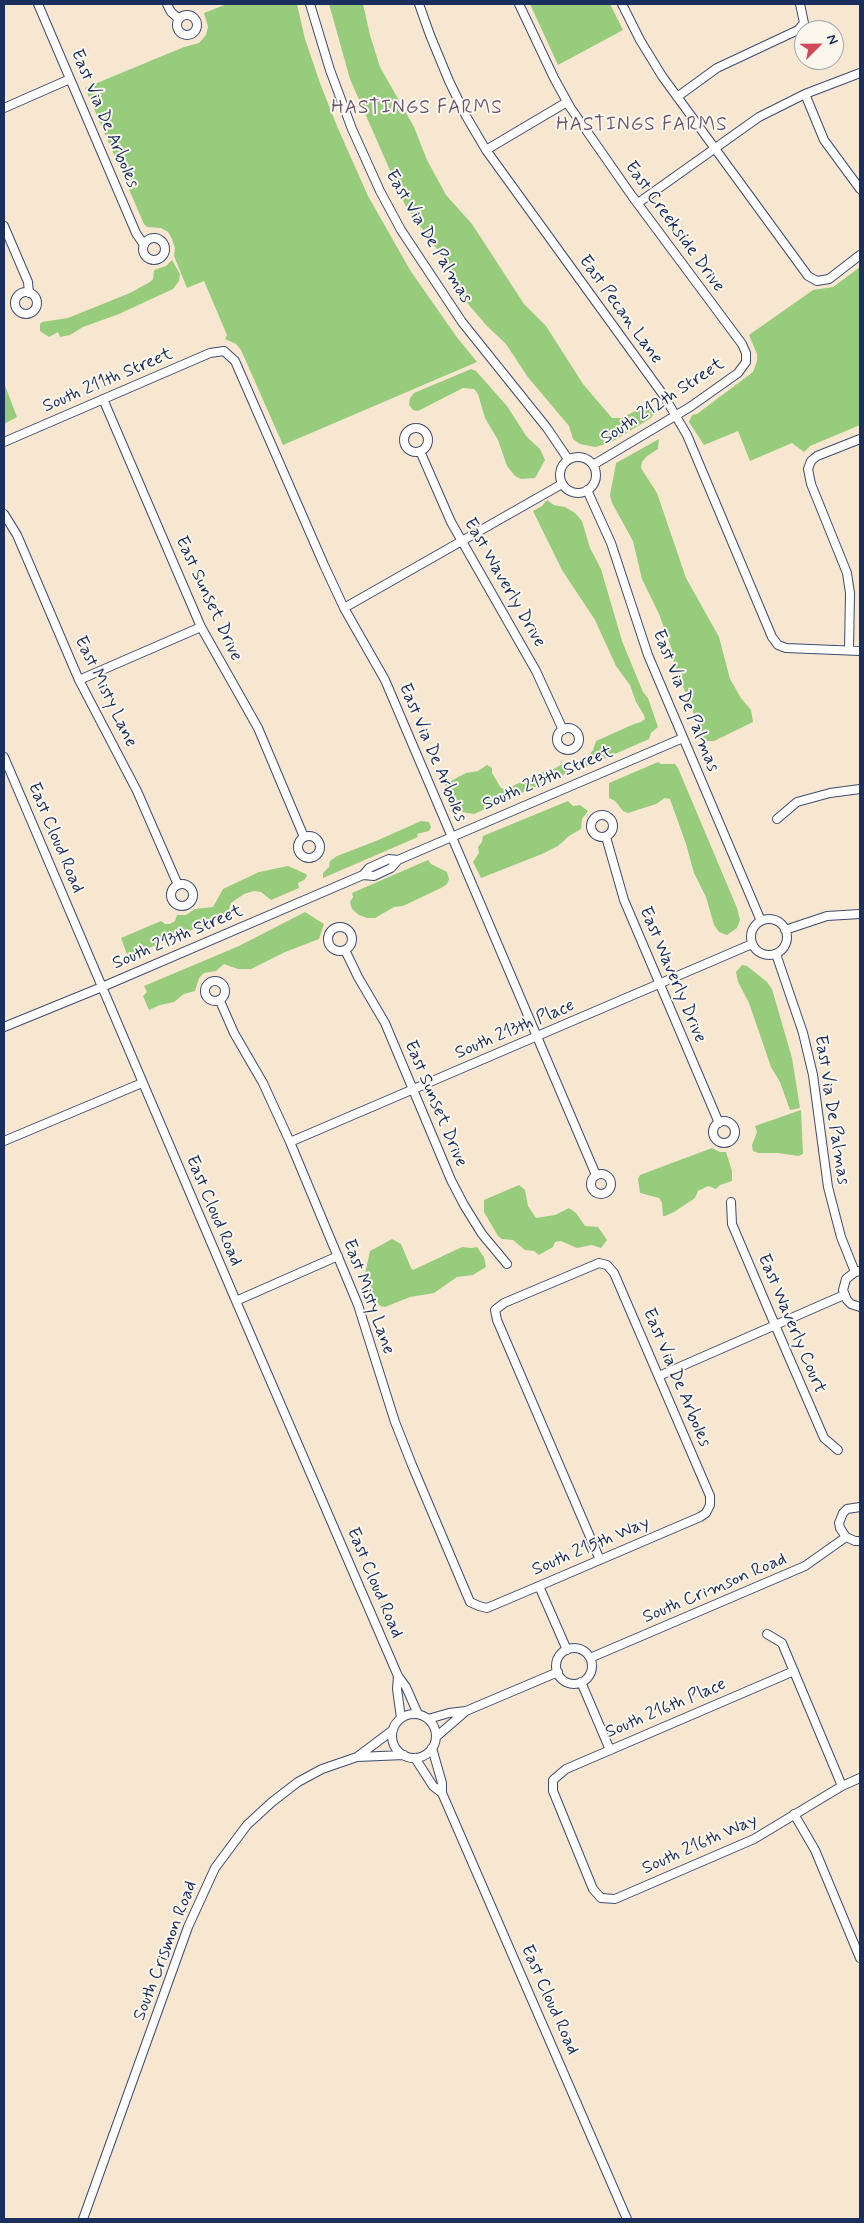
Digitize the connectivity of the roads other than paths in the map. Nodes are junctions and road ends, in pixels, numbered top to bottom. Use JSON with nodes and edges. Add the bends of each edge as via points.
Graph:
{"nodes":[{"id":1,"x":38,"y":4,"type":"edge"},
{"id":2,"x":168,"y":4,"type":"edge"},
{"id":3,"x":310,"y":4,"type":"edge"},
{"id":4,"x":419,"y":4,"type":"edge"},
{"id":5,"x":519,"y":4,"type":"edge"},
{"id":6,"x":623,"y":4,"type":"edge"},
{"id":7,"x":800,"y":4,"type":"edge"},
{"id":8,"x":179,"y":20,"type":"dead end"},
{"id":9,"x":860,"y":73,"type":"edge"},
{"id":10,"x":70,"y":79,"type":"junction"},
{"id":11,"x":805,"y":94,"type":"junction"},
{"id":12,"x":677,"y":97,"type":"junction"},
{"id":13,"x":567,"y":102,"type":"junction"},
{"id":14,"x":4,"y":108,"type":"edge"},
{"id":15,"x":714,"y":149,"type":"junction"},
{"id":16,"x":486,"y":150,"type":"junction"},
{"id":17,"x":860,"y":189,"type":"edge"},
{"id":18,"x":638,"y":203,"type":"junction"},
{"id":19,"x":4,"y":226,"type":"edge"},
{"id":20,"x":144,"y":245,"type":"dead end"},
{"id":21,"x":860,"y":255,"type":"edge"},
{"id":22,"x":29,"y":293,"type":"dead end"},
{"id":23,"x":224,"y":351,"type":"joint"},
{"id":24,"x":746,"y":362,"type":"joint"},
{"id":25,"x":103,"y":399,"type":"junction"},
{"id":26,"x":676,"y":415,"type":"junction"},
{"id":27,"x":860,"y":439,"type":"edge"},
{"id":28,"x":4,"y":442,"type":"edge"},
{"id":29,"x":420,"y":451,"type":"dead end"},
{"id":30,"x":568,"y":459,"type":"junction"},
{"id":31,"x":593,"y":465,"type":"junction"},
{"id":32,"x":562,"y":484,"type":"junction"},
{"id":33,"x":587,"y":490,"type":"junction"},
{"id":34,"x":4,"y":514,"type":"edge"},
{"id":35,"x":461,"y":541,"type":"junction"},
{"id":36,"x":344,"y":608,"type":"junction"},
{"id":37,"x":201,"y":627,"type":"junction"},
{"id":38,"x":849,"y":650,"type":"junction"},
{"id":39,"x":860,"y":651,"type":"edge"},
{"id":40,"x":79,"y":680,"type":"junction"},
{"id":41,"x":563,"y":730,"type":"dead end"},
{"id":42,"x":683,"y":738,"type":"junction"},
{"id":43,"x":4,"y":757,"type":"edge"},
{"id":44,"x":860,"y":789,"type":"edge"},
{"id":45,"x":777,"y":819,"type":"dead end"},
{"id":46,"x":304,"y":837,"type":"dead end"},
{"id":47,"x":452,"y":837,"type":"junction"},
{"id":48,"x":606,"y":837,"type":"dead end"},
{"id":49,"x":178,"y":885,"type":"dead end"},
{"id":50,"x":860,"y":914,"type":"edge"},
{"id":51,"x":761,"y":920,"type":"junction"},
{"id":52,"x":785,"y":930,"type":"junction"},
{"id":53,"x":752,"y":944,"type":"junction"},
{"id":54,"x":345,"y":950,"type":"dead end"},
{"id":55,"x":776,"y":954,"type":"junction"},
{"id":56,"x":660,"y":984,"type":"junction"},
{"id":57,"x":102,"y":987,"type":"junction"},
{"id":58,"x":220,"y":1001,"type":"dead end"},
{"id":59,"x":4,"y":1027,"type":"edge"},
{"id":60,"x":537,"y":1038,"type":"junction"},
{"id":61,"x":142,"y":1083,"type":"junction"},
{"id":62,"x":414,"y":1090,"type":"junction"},
{"id":63,"x":719,"y":1123,"type":"dead end"},
{"id":64,"x":4,"y":1141,"type":"edge"},
{"id":65,"x":290,"y":1142,"type":"junction"},
{"id":66,"x":596,"y":1175,"type":"dead end"},
{"id":67,"x":731,"y":1202,"type":"dead end"},
{"id":68,"x":338,"y":1256,"type":"junction"},
{"id":69,"x":506,"y":1264,"type":"dead end"},
{"id":70,"x":857,"y":1272,"type":"edge"},
{"id":71,"x":844,"y":1295,"type":"junction"},
{"id":72,"x":236,"y":1301,"type":"junction"},
{"id":73,"x":860,"y":1307,"type":"edge"},
{"id":74,"x":775,"y":1325,"type":"junction"},
{"id":75,"x":659,"y":1376,"type":"junction"},
{"id":76,"x":838,"y":1450,"type":"dead end"},
{"id":77,"x":710,"y":1505,"type":"joint"},
{"id":78,"x":860,"y":1507,"type":"edge"},
{"id":79,"x":846,"y":1537,"type":"junction"},
{"id":80,"x":860,"y":1541,"type":"edge"},
{"id":81,"x":600,"y":1560,"type":"junction"},
{"id":82,"x":539,"y":1586,"type":"junction"},
{"id":83,"x":479,"y":1606,"type":"joint"},
{"id":84,"x":766,"y":1634,"type":"dead end"},
{"id":85,"x":567,"y":1650,"type":"junction"},
{"id":86,"x":590,"y":1658,"type":"junction"},
{"id":87,"x":794,"y":1671,"type":"junction"},
{"id":88,"x":558,"y":1672,"type":"junction"},
{"id":89,"x":398,"y":1676,"type":"junction"},
{"id":90,"x":581,"y":1682,"type":"junction"},
{"id":91,"x":466,"y":1711,"type":"junction"},
{"id":92,"x":418,"y":1714,"type":"junction"},
{"id":93,"x":401,"y":1718,"type":"junction"},
{"id":94,"x":428,"y":1719,"type":"junction"},
{"id":95,"x":393,"y":1730,"type":"junction"},
{"id":96,"x":436,"y":1737,"type":"junction"},
{"id":97,"x":432,"y":1748,"type":"junction"},
{"id":98,"x":610,"y":1750,"type":"junction"},
{"id":99,"x":357,"y":1756,"type":"junction"},
{"id":100,"x":404,"y":1756,"type":"junction"},
{"id":101,"x":415,"y":1758,"type":"junction"},
{"id":102,"x":860,"y":1778,"type":"edge"},
{"id":103,"x":842,"y":1786,"type":"junction"},
{"id":104,"x":442,"y":1793,"type":"junction"},
{"id":105,"x":794,"y":1814,"type":"junction"},
{"id":106,"x":601,"y":1898,"type":"joint"},
{"id":107,"x":860,"y":1958,"type":"edge"},
{"id":108,"x":82,"y":2219,"type":"edge"},
{"id":109,"x":627,"y":2219,"type":"edge"}],
"edges":[{"from":1,"to":10,"type":"street","name":"East Via De Arboles"},
{"from":2,"to":8,"type":"street"},
{"from":3,"to":30,"type":"street","name":"East Via De Palmas","via":[[352,129],[401,230],[462,322]]},
{"from":4,"to":16,"type":"street","name":"East Pecan Lane","via":[[449,81]]},
{"from":5,"to":13,"type":"street","name":"East Creekside Drive"},
{"from":6,"to":12,"type":"street","via":[[640,40]]},
{"from":7,"to":12,"type":"street","via":[[804,24],[792,34],[736,57]]},
{"from":9,"to":11,"type":"street"},
{"from":10,"to":14,"type":"street"},
{"from":10,"to":20,"type":"street","name":"East Via De Arboles"},
{"from":11,"to":15,"type":"street","via":[[759,117]]},
{"from":11,"to":17,"type":"street","via":[[824,140]]},
{"from":12,"to":15,"type":"street"},
{"from":13,"to":16,"type":"street"},
{"from":13,"to":18,"type":"street","name":"East Creekside Drive"},
{"from":15,"to":18,"type":"street"},
{"from":15,"to":21,"type":"street","via":[[808,276],[817,281],[829,279]]},
{"from":16,"to":26,"type":"street","name":"East Pecan Lane"},
{"from":18,"to":24,"type":"street","name":"East Creekside Drive","via":[[742,344]]},
{"from":19,"to":22,"type":"street","via":[[28,282]]},
{"from":23,"to":25,"type":"street","name":"South 211th Street","via":[[210,353]]},
{"from":23,"to":36,"type":"street","name":"East Via De Arboles","via":[[235,361]]},
{"from":24,"to":26,"type":"street","name":"South 212th Street","via":[[738,373]]},
{"from":25,"to":28,"type":"street","name":"South 211th Street"},
{"from":25,"to":37,"type":"street","name":"East Sunset Drive"},
{"from":26,"to":31,"type":"street","name":"South 212th Street"},
{"from":26,"to":38,"type":"street","name":"East Pecan Lane","via":[[695,451],[772,637],[778,645],[786,648]]},
{"from":27,"to":38,"type":"street","via":[[817,456],[808,469],[847,573]]},
{"from":29,"to":35,"type":"street","name":"East Waverly Drive"},
{"from":30,"to":31,"type":"street","via":[[579,456]]},
{"from":30,"to":32,"type":"street","via":[[560,470]]},
{"from":31,"to":33,"type":"street","via":[[596,476],[592,487]]},
{"from":32,"to":33,"type":"street","via":[[576,493]]},
{"from":32,"to":35,"type":"street"},
{"from":33,"to":42,"type":"street","name":"East Via De Palmas","via":[[611,543],[648,655]]},
{"from":34,"to":40,"type":"street","name":"East Misty Lane","via":[[17,535]]},
{"from":35,"to":36,"type":"street"},
{"from":35,"to":41,"type":"street","name":"East Waverly Drive","via":[[536,671]]},
{"from":36,"to":47,"type":"street","name":"East Via De Arboles","via":[[379,668]]},
{"from":37,"to":40,"type":"street"},
{"from":37,"to":46,"type":"street","name":"East Sunset Drive","via":[[258,728]]},
{"from":38,"to":39,"type":"street"},
{"from":40,"to":49,"type":"street","name":"East Misty Lane","via":[[129,774]]},
{"from":42,"to":47,"type":"street","name":"South 213th Street"},
{"from":42,"to":51,"type":"street","name":"East Via De Palmas"},
{"from":43,"to":57,"type":"street","name":"East Cloud Road"},
{"from":44,"to":45,"type":"street","via":[[797,802]]},
{"from":47,"to":57,"type":"street","name":"South 213th Street","via":[[398,860],[391,868],[374,876],[363,875]]},
{"from":47,"to":60,"type":"street","name":"East Via De Arboles"},
{"from":48,"to":56,"type":"street","name":"East Waverly Drive","via":[[621,894]]},
{"from":50,"to":52,"type":"street","via":[[827,916]]},
{"from":51,"to":52,"type":"street","via":[[778,921]]},
{"from":51,"to":53,"type":"street","via":[[752,930]]},
{"from":52,"to":55,"type":"street","via":[[786,941]]},
{"from":53,"to":55,"type":"street","via":[[759,953]]},
{"from":53,"to":56,"type":"street","name":"South 213th Place"},
{"from":54,"to":62,"type":"street","name":"East Sunset Drive","via":[[385,1023]]},
{"from":55,"to":70,"type":"street","name":"East Via De Palmas","via":[[803,1033],[813,1076],[828,1187],[841,1238]]},
{"from":56,"to":60,"type":"street","name":"South 213th Place"},
{"from":56,"to":63,"type":"street","name":"East Waverly Drive"},
{"from":57,"to":59,"type":"street","name":"South 213th Street"},
{"from":57,"to":61,"type":"street","name":"East Cloud Road"},
{"from":58,"to":65,"type":"street","name":"East Misty Lane"},
{"from":60,"to":62,"type":"street","name":"South 213th Place"},
{"from":60,"to":66,"type":"street","name":"East Via De Arboles"},
{"from":61,"to":64,"type":"street"},
{"from":61,"to":72,"type":"street","name":"East Cloud Road"},
{"from":62,"to":65,"type":"street","name":"South 213th Place"},
{"from":62,"to":69,"type":"street","name":"East Sunset Drive","via":[[464,1205]]},
{"from":65,"to":68,"type":"street","name":"East Misty Lane"},
{"from":67,"to":74,"type":"street","name":"East Waverly Court","via":[[732,1224]]},
{"from":68,"to":72,"type":"street"},
{"from":68,"to":83,"type":"street","name":"East Misty Lane","via":[[361,1312],[412,1466],[470,1602]]},
{"from":70,"to":71,"type":"street","name":"East Via De Palmas","via":[[846,1279]]},
{"from":71,"to":73,"type":"street","via":[[851,1304]]},
{"from":71,"to":74,"type":"street"},
{"from":72,"to":89,"type":"street","name":"East Cloud Road"},
{"from":74,"to":75,"type":"street"},
{"from":74,"to":76,"type":"street","name":"East Waverly Court","via":[[824,1438]]},
{"from":75,"to":77,"type":"street","name":"East Via De Arboles","via":[[710,1496]]},
{"from":75,"to":81,"type":"street","name":"East Via De Arboles","via":[[614,1273],[607,1265],[599,1263],[504,1303],[495,1310]]},
{"from":77,"to":81,"type":"street","name":"South 215th Way","via":[[700,1517]]},
{"from":78,"to":79,"type":"street","via":[[847,1509],[841,1518],[840,1528]]},
{"from":79,"to":80,"type":"street"},
{"from":79,"to":86,"type":"street","name":"South Crimson Road","via":[[805,1566]]},
{"from":81,"to":82,"type":"street","name":"South 215th Way"},
{"from":82,"to":83,"type":"street","name":"South 215th Way","via":[[487,1608]]},
{"from":82,"to":85,"type":"street"},
{"from":84,"to":87,"type":"street","via":[[782,1644]]},
{"from":85,"to":86,"type":"street","via":[[578,1648]]},
{"from":85,"to":88,"type":"street","via":[[559,1657]]},
{"from":86,"to":90,"type":"street","via":[[592,1670]]},
{"from":87,"to":98,"type":"street","name":"South 216th Place"},
{"from":87,"to":103,"type":"street"},
{"from":88,"to":90,"type":"street","via":[[565,1681]]},
{"from":88,"to":91,"type":"street"},
{"from":89,"to":92,"type":"street","name":"East Cloud Road"},
{"from":89,"to":93,"type":"street","name":"East Cloud Road"},
{"from":90,"to":98,"type":"street"},
{"from":91,"to":94,"type":"street"},
{"from":91,"to":96,"type":"street"},
{"from":92,"to":93,"type":"street"},
{"from":92,"to":94,"type":"street"},
{"from":93,"to":95,"type":"street"},
{"from":94,"to":96,"type":"street"},
{"from":95,"to":99,"type":"street","name":"South Crismon Road"},
{"from":95,"to":100,"type":"street","via":[[393,1742]]},
{"from":96,"to":97,"type":"street"},
{"from":97,"to":101,"type":"street"},
{"from":97,"to":104,"type":"street","name":"East Cloud Road"},
{"from":98,"to":106,"type":"street","name":"South 216th Place","via":[[566,1769],[553,1780],[553,1791],[560,1809],[593,1889]]},
{"from":99,"to":100,"type":"street","name":"South Crismon Road"},
{"from":99,"to":108,"type":"street","name":"South Crismon Road","via":[[322,1769],[272,1802],[247,1825],[215,1868],[188,1927]]},
{"from":100,"to":101,"type":"street"},
{"from":101,"to":104,"type":"street","name":"East Cloud Road","via":[[433,1786]]},
{"from":102,"to":103,"type":"street","name":"South 216th Way"},
{"from":103,"to":105,"type":"street","name":"South 216th Way"},
{"from":104,"to":109,"type":"street","name":"East Cloud Road"},
{"from":105,"to":106,"type":"street","name":"South 216th Way","via":[[754,1839],[615,1899]]},
{"from":105,"to":107,"type":"street","via":[[815,1850]]}]}
